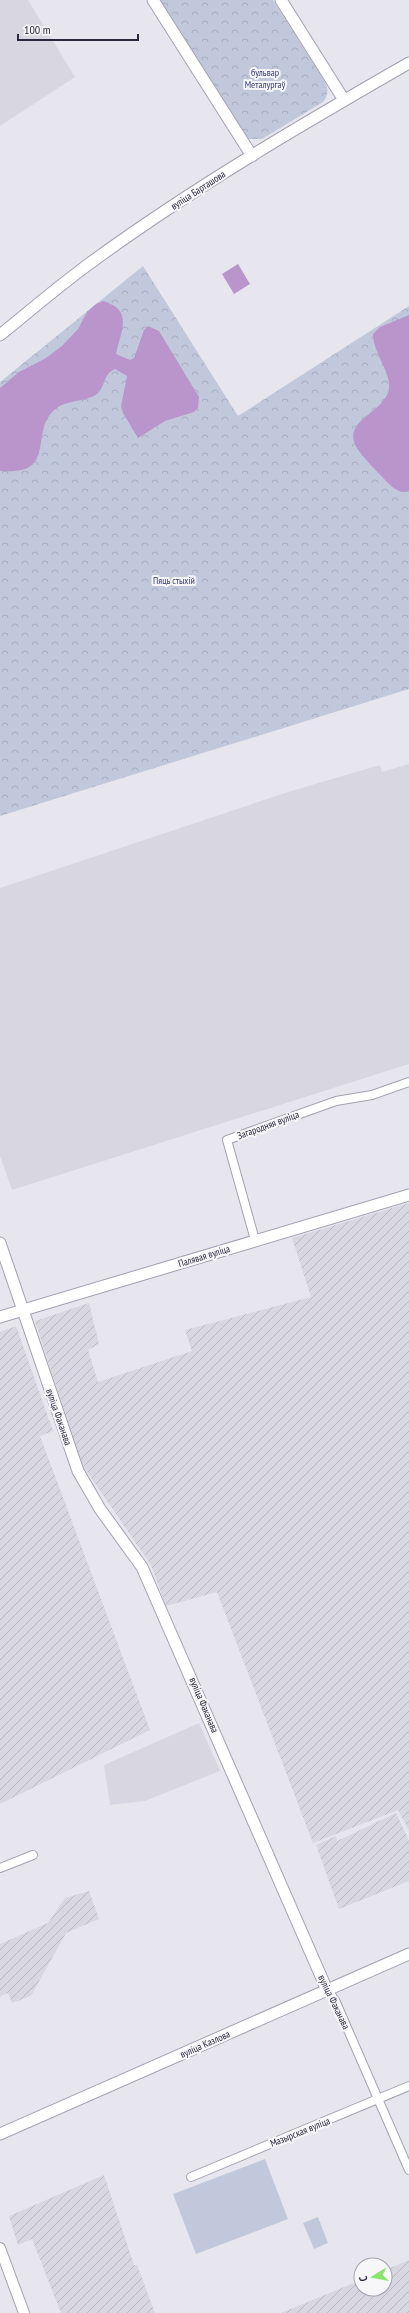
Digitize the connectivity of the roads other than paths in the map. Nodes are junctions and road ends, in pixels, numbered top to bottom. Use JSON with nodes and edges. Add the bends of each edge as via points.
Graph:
{"nodes":[{"id":1,"x":153,"y":0,"type":"edge"},
{"id":2,"x":281,"y":0,"type":"edge"},
{"id":3,"x":409,"y":63,"type":"edge"},
{"id":4,"x":344,"y":100,"type":"junction"},
{"id":5,"x":252,"y":156,"type":"junction"},
{"id":6,"x":0,"y":335,"type":"edge"},
{"id":7,"x":409,"y":1082,"type":"edge"},
{"id":8,"x":409,"y":1195,"type":"edge"},
{"id":9,"x":255,"y":1240,"type":"junction"},
{"id":10,"x":0,"y":1243,"type":"edge"},
{"id":11,"x":22,"y":1311,"type":"junction"},
{"id":12,"x":0,"y":1317,"type":"edge"},
{"id":13,"x":32,"y":1856,"type":"dead end"},
{"id":14,"x":0,"y":1868,"type":"edge"},
{"id":15,"x":409,"y":1954,"type":"edge"},
{"id":16,"x":327,"y":1990,"type":"junction"},
{"id":17,"x":409,"y":2086,"type":"edge"},
{"id":18,"x":378,"y":2100,"type":"junction"},
{"id":19,"x":0,"y":2134,"type":"edge"},
{"id":20,"x":409,"y":2170,"type":"edge"},
{"id":21,"x":191,"y":2177,"type":"dead end"},
{"id":22,"x":0,"y":2248,"type":"edge"},
{"id":23,"x":24,"y":2313,"type":"edge"}],
"edges":[{"from":1,"to":5,"type":"main road"},
{"from":2,"to":4,"type":"main road"},
{"from":3,"to":4,"type":"main road","name":"вуліца Барташова"},
{"from":4,"to":5,"type":"main road","name":"вуліца Барташова"},
{"from":5,"to":6,"type":"main road","name":"вуліца Барташова","via":[[97,258]]},
{"from":7,"to":9,"type":"street","name":"Загародняя вуліца","via":[[372,1095],[336,1101],[226,1140]]},
{"from":8,"to":9,"type":"main road","name":"Палявая вуліца"},
{"from":9,"to":11,"type":"main road","name":"Палявая вуліца"},
{"from":10,"to":11,"type":"main road","name":"вуліца Факанава"},
{"from":11,"to":12,"type":"main road","name":"Палявая вуліца"},
{"from":11,"to":16,"type":"main road","name":"вуліца Факанава","via":[[78,1471],[100,1509],[142,1567]]},
{"from":13,"to":14,"type":"street"},
{"from":15,"to":16,"type":"main road","name":"вуліца Казлова"},
{"from":16,"to":18,"type":"street","name":"вуліца Факанава","via":[[335,2000]]},
{"from":16,"to":19,"type":"main road","name":"вуліца Казлова"},
{"from":17,"to":18,"type":"street","name":"Мазырская вуліца"},
{"from":18,"to":20,"type":"street","name":"вуліца Факанава"},
{"from":18,"to":21,"type":"street","name":"Мазырская вуліца"},
{"from":22,"to":23,"type":"street"}]}
